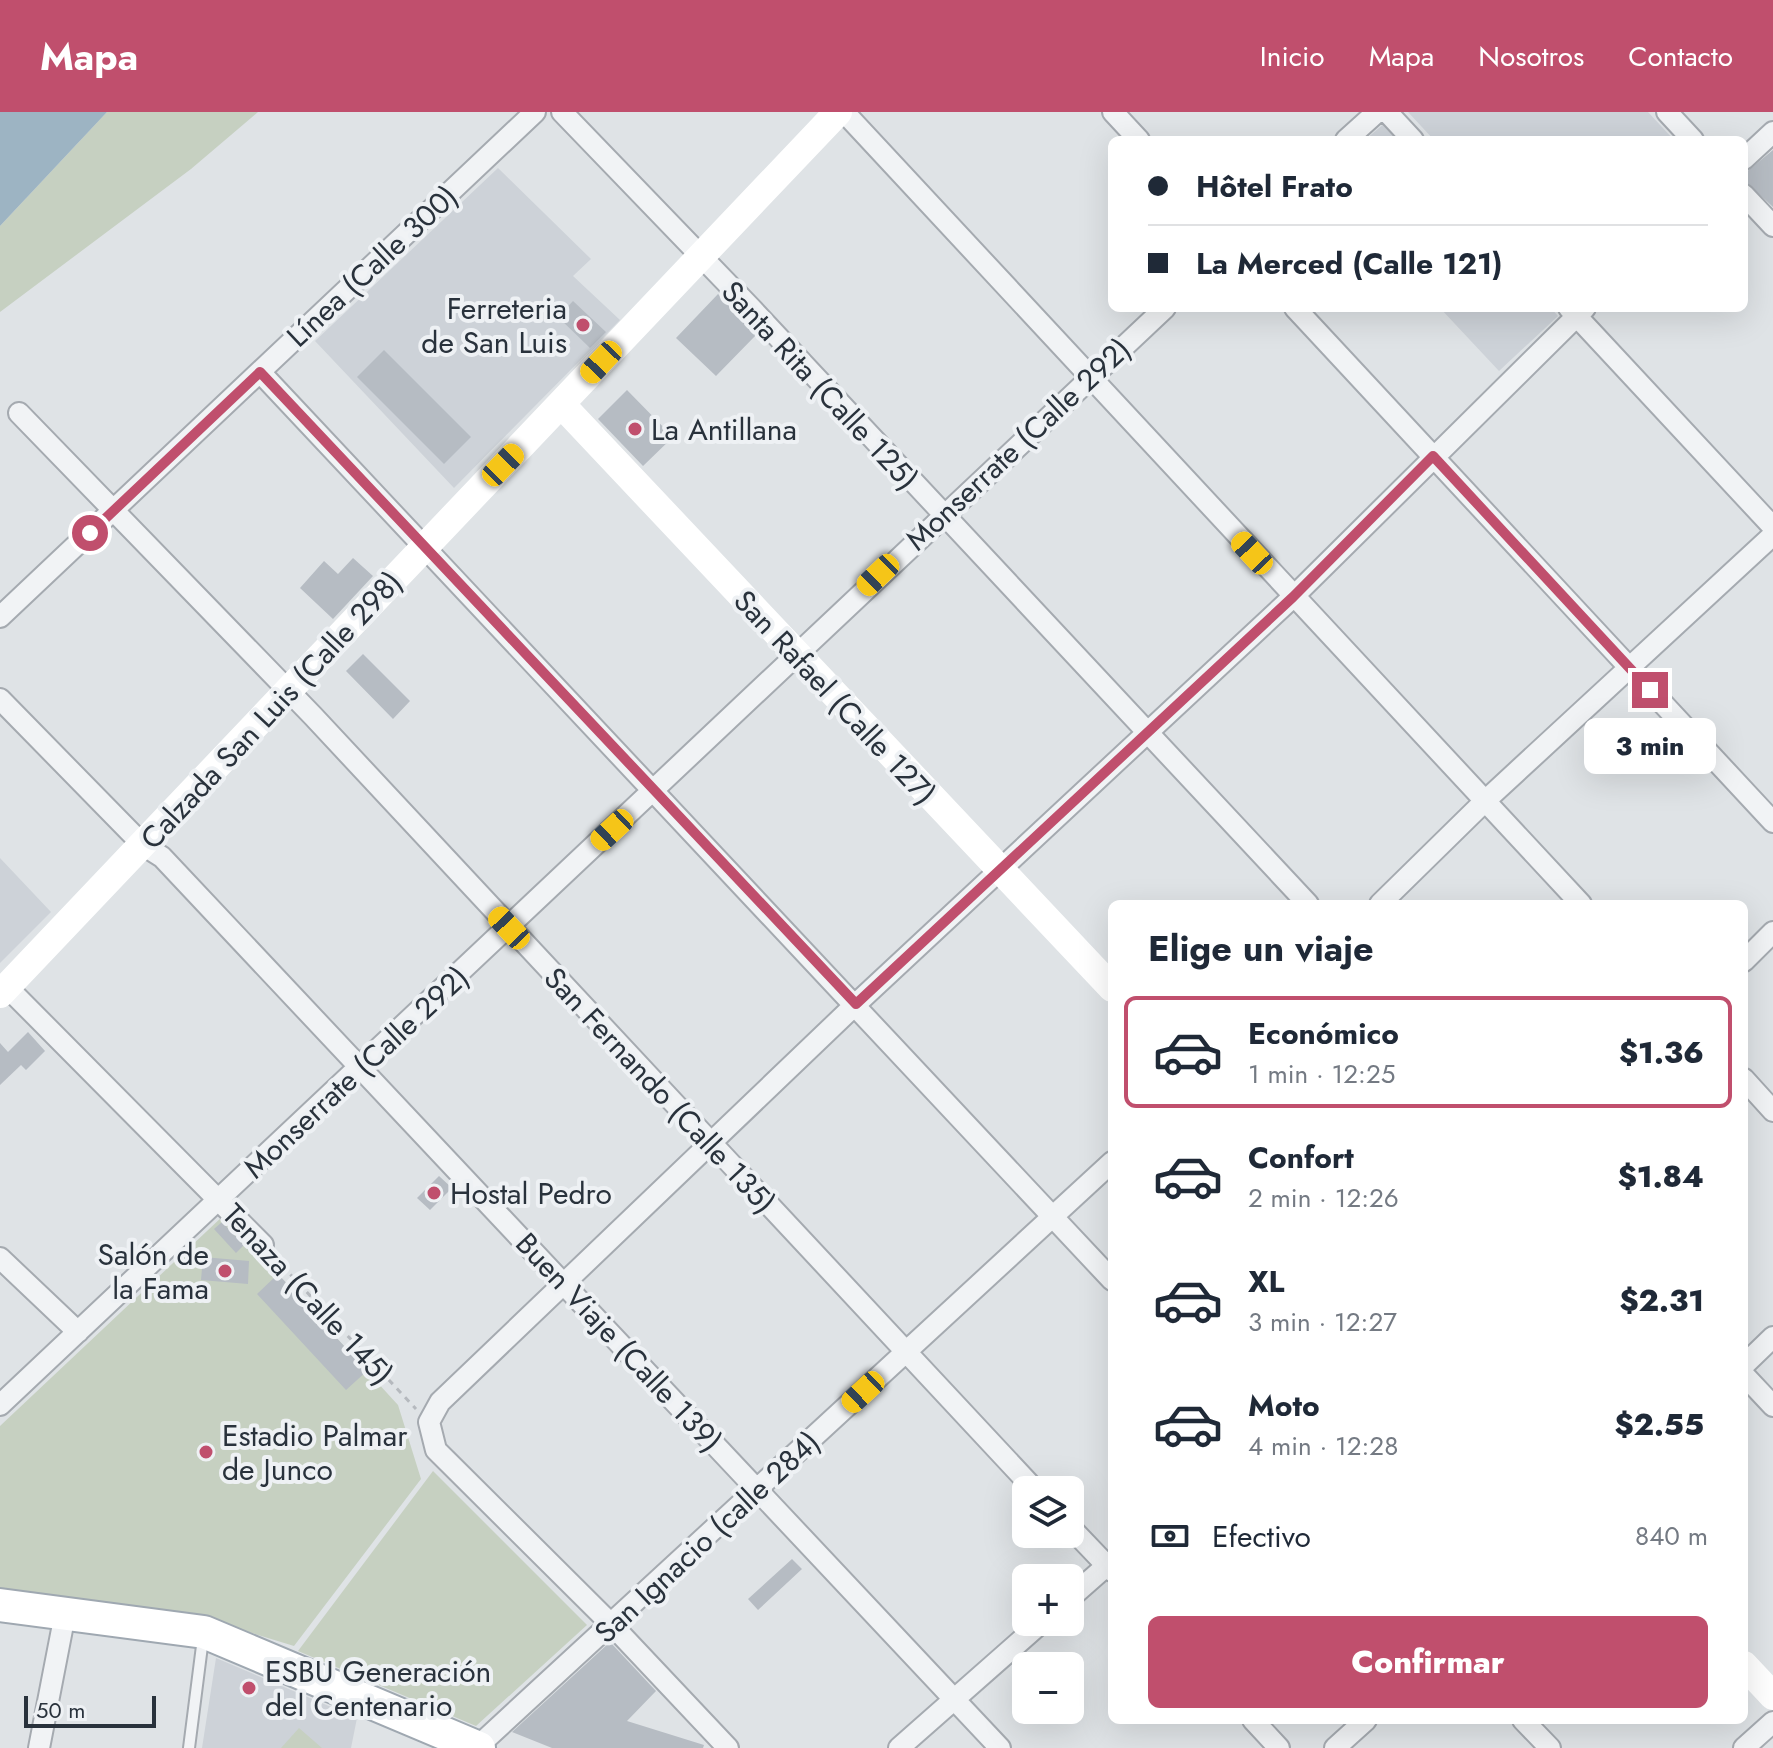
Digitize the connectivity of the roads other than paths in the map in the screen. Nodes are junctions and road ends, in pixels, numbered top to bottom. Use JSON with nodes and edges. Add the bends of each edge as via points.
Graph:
{"nodes":[{"id":1,"x":535,"y":112,"type":"edge"},
{"id":2,"x":562,"y":112,"type":"edge"},
{"id":3,"x":841,"y":112,"type":"edge"},
{"id":4,"x":1113,"y":112,"type":"edge"},
{"id":5,"x":1377,"y":112,"type":"edge"},
{"id":6,"x":1387,"y":112,"type":"edge"},
{"id":7,"x":1667,"y":112,"type":"edge"},
{"id":8,"x":1773,"y":132,"type":"edge"},
{"id":9,"x":1135,"y":136,"type":"edge"},
{"id":10,"x":1350,"y":136,"type":"edge"},
{"id":11,"x":1409,"y":136,"type":"edge"},
{"id":12,"x":1689,"y":136,"type":"edge"},
{"id":13,"x":1748,"y":155,"type":"edge"},
{"id":14,"x":1748,"y":199,"type":"edge"},
{"id":15,"x":1773,"y":226,"type":"edge"},
{"id":16,"x":700,"y":257,"type":"junction"},
{"id":17,"x":1161,"y":312,"type":"edge"},
{"id":18,"x":1299,"y":312,"type":"edge"},
{"id":19,"x":1576,"y":312,"type":"edge"},
{"id":20,"x":1578,"y":312,"type":"edge"},
{"id":21,"x":260,"y":372,"type":"junction"},
{"id":22,"x":1090,"y":377,"type":"junction"},
{"id":23,"x":561,"y":404,"type":"junction"},
{"id":24,"x":19,"y":413,"type":"dead end"},
{"id":25,"x":1433,"y":456,"type":"junction"},
{"id":26,"x":112,"y":512,"type":"junction"},
{"id":27,"x":941,"y":516,"type":"junction"},
{"id":28,"x":1773,"y":527,"type":"edge"},
{"id":29,"x":1773,"y":535,"type":"edge"},
{"id":30,"x":426,"y":546,"type":"junction"},
{"id":31,"x":1293,"y":597,"type":"junction"},
{"id":32,"x":0,"y":617,"type":"edge"},
{"id":33,"x":794,"y":655,"type":"junction"},
{"id":34,"x":1630,"y":668,"type":"junction"},
{"id":35,"x":288,"y":692,"type":"junction"},
{"id":36,"x":0,"y":699,"type":"edge"},
{"id":37,"x":1149,"y":733,"type":"junction"},
{"id":38,"x":653,"y":791,"type":"junction"},
{"id":39,"x":1485,"y":801,"type":"junction"},
{"id":40,"x":1773,"y":822,"type":"edge"},
{"id":41,"x":143,"y":845,"type":"junction"},
{"id":42,"x":1000,"y":871,"type":"junction"},
{"id":43,"x":1304,"y":900,"type":"edge"},
{"id":44,"x":1384,"y":900,"type":"edge"},
{"id":45,"x":1577,"y":900,"type":"edge"},
{"id":46,"x":509,"y":928,"type":"junction"},
{"id":47,"x":1773,"y":932,"type":"edge"},
{"id":48,"x":1748,"y":957,"type":"edge"},
{"id":49,"x":1108,"y":984,"type":"edge"},
{"id":50,"x":4,"y":990,"type":"edge"},
{"id":51,"x":856,"y":1004,"type":"junction"},
{"id":52,"x":359,"y":1068,"type":"junction"},
{"id":53,"x":1748,"y":1083,"type":"edge"},
{"id":54,"x":1773,"y":1111,"type":"edge"},
{"id":55,"x":710,"y":1143,"type":"junction"},
{"id":56,"x":1108,"y":1166,"type":"edge"},
{"id":57,"x":220,"y":1201,"type":"junction"},
{"id":58,"x":1054,"y":1217,"type":"junction"},
{"id":59,"x":263,"y":1245,"type":"road end"},
{"id":60,"x":0,"y":1258,"type":"edge"},
{"id":61,"x":1108,"y":1276,"type":"edge"},
{"id":62,"x":563,"y":1283,"type":"junction"},
{"id":63,"x":78,"y":1332,"type":"junction"},
{"id":64,"x":1773,"y":1337,"type":"edge"},
{"id":65,"x":905,"y":1353,"type":"junction"},
{"id":66,"x":1748,"y":1361,"type":"edge"},
{"id":67,"x":1748,"y":1379,"type":"edge"},
{"id":68,"x":0,"y":1405,"type":"edge"},
{"id":69,"x":1773,"y":1406,"type":"edge"},
{"id":70,"x":1022,"y":1476,"type":"edge"},
{"id":71,"x":758,"y":1489,"type":"junction"},
{"id":72,"x":1084,"y":1541,"type":"edge"},
{"id":73,"x":1108,"y":1564,"type":"edge"},
{"id":74,"x":1108,"y":1568,"type":"edge"},
{"id":75,"x":1084,"y":1587,"type":"edge"},
{"id":76,"x":0,"y":1605,"type":"edge"},
{"id":77,"x":65,"y":1614,"type":"junction"},
{"id":78,"x":612,"y":1625,"type":"junction"},
{"id":79,"x":204,"y":1632,"type":"junction"},
{"id":80,"x":1026,"y":1636,"type":"edge"},
{"id":81,"x":1748,"y":1669,"type":"edge"},
{"id":82,"x":1773,"y":1696,"type":"edge"},
{"id":83,"x":954,"y":1699,"type":"junction"},
{"id":84,"x":1773,"y":1722,"type":"edge"},
{"id":85,"x":1257,"y":1724,"type":"edge"},
{"id":86,"x":1362,"y":1724,"type":"edge"},
{"id":87,"x":1527,"y":1724,"type":"edge"},
{"id":88,"x":39,"y":1748,"type":"edge"},
{"id":89,"x":189,"y":1748,"type":"edge"},
{"id":90,"x":478,"y":1748,"type":"edge"},
{"id":91,"x":728,"y":1748,"type":"edge"},
{"id":92,"x":899,"y":1748,"type":"edge"},
{"id":93,"x":1000,"y":1748,"type":"edge"},
{"id":94,"x":1279,"y":1748,"type":"edge"},
{"id":95,"x":1335,"y":1748,"type":"edge"},
{"id":96,"x":1550,"y":1748,"type":"edge"},
{"id":97,"x":1744,"y":1748,"type":"edge"}],
"edges":[{"from":1,"to":21,"type":"street","name":"Línea (Calle 300)"},
{"from":2,"to":16,"type":"street","name":"Santa Rita (Calle 125)"},
{"from":3,"to":16,"type":"main road","name":"Calzada San Luis (Calle 298)"},
{"from":3,"to":22,"type":"street"},
{"from":4,"to":9,"type":"street"},
{"from":5,"to":10,"type":"street"},
{"from":6,"to":11,"type":"street"},
{"from":7,"to":12,"type":"street"},
{"from":8,"to":13,"type":"street"},
{"from":14,"to":15,"type":"street"},
{"from":16,"to":23,"type":"main road","name":"Calzada San Luis (Calle 298)"},
{"from":16,"to":27,"type":"street","name":"Santa Rita (Calle 125)"},
{"from":17,"to":22,"type":"street","name":"Monserrate (Calle 292)"},
{"from":18,"to":25,"type":"street"},
{"from":19,"to":25,"type":"street"},
{"from":20,"to":28,"type":"street"},
{"from":21,"to":26,"type":"street","name":"Línea (Calle 300)"},
{"from":21,"to":30,"type":"street"},
{"from":22,"to":27,"type":"street","name":"Monserrate (Calle 292)"},
{"from":22,"to":31,"type":"street"},
{"from":23,"to":30,"type":"main road","name":"Calzada San Luis (Calle 298)"},
{"from":23,"to":33,"type":"main road","name":"San Rafael (Calle 127)"},
{"from":24,"to":26,"type":"street","name":"San Fernando (Calle 135)"},
{"from":25,"to":31,"type":"street"},
{"from":25,"to":34,"type":"street"},
{"from":26,"to":32,"type":"street","name":"Línea (Calle 300)"},
{"from":26,"to":35,"type":"street","name":"San Fernando (Calle 135)"},
{"from":27,"to":33,"type":"street","name":"Monserrate (Calle 292)"},
{"from":27,"to":37,"type":"street","name":"Santa Rita (Calle 125)"},
{"from":29,"to":34,"type":"street"},
{"from":30,"to":35,"type":"main road","name":"Calzada San Luis (Calle 298)"},
{"from":30,"to":38,"type":"street"},
{"from":31,"to":37,"type":"street"},
{"from":31,"to":39,"type":"street"},
{"from":33,"to":38,"type":"street","name":"Monserrate (Calle 292)"},
{"from":33,"to":42,"type":"main road","name":"San Rafael (Calle 127)"},
{"from":34,"to":39,"type":"street"},
{"from":34,"to":40,"type":"street"},
{"from":35,"to":41,"type":"main road","name":"Calzada San Luis (Calle 298)"},
{"from":35,"to":46,"type":"street","name":"San Fernando (Calle 135)"},
{"from":36,"to":41,"type":"street","name":"Buen Viaje (Calle 139)"},
{"from":37,"to":42,"type":"street"},
{"from":37,"to":43,"type":"street","name":"Santa Rita (Calle 125)"},
{"from":38,"to":46,"type":"street","name":"Monserrate (Calle 292)"},
{"from":38,"to":51,"type":"street"},
{"from":39,"to":44,"type":"street"},
{"from":39,"to":45,"type":"street"},
{"from":41,"to":50,"type":"main road","name":"Calzada San Luis (Calle 298)"},
{"from":41,"to":52,"type":"street","name":"Buen Viaje (Calle 139)","via":[[162,857]]},
{"from":42,"to":49,"type":"main road","name":"San Rafael (Calle 127)"},
{"from":42,"to":51,"type":"street"},
{"from":46,"to":52,"type":"street","name":"Monserrate (Calle 292)"},
{"from":46,"to":55,"type":"street","name":"San Fernando (Calle 135)"},
{"from":47,"to":48,"type":"street"},
{"from":50,"to":57,"type":"street","name":"Tenaza (Calle 145)"},
{"from":51,"to":55,"type":"street"},
{"from":51,"to":58,"type":"street"},
{"from":52,"to":57,"type":"street","name":"Monserrate (Calle 292)"},
{"from":52,"to":62,"type":"street","name":"Buen Viaje (Calle 139)"},
{"from":53,"to":54,"type":"street"},
{"from":55,"to":62,"type":"street"},
{"from":55,"to":65,"type":"street","name":"San Fernando (Calle 135)"},
{"from":56,"to":58,"type":"street","name":"San Ignacio (calle 284)"},
{"from":57,"to":59,"type":"street","name":"Tenaza (Calle 145)"},
{"from":57,"to":63,"type":"street","name":"Monserrate (Calle 292)"},
{"from":58,"to":61,"type":"street"},
{"from":58,"to":65,"type":"street","name":"San Ignacio (calle 284)"},
{"from":60,"to":63,"type":"street"},
{"from":62,"to":71,"type":"street","name":"Buen Viaje (Calle 139)"},
{"from":62,"to":78,"type":"street","via":[[440,1402],[429,1422],[436,1450]]},
{"from":63,"to":68,"type":"street","name":"Monserrate (Calle 292)"},
{"from":64,"to":66,"type":"street"},
{"from":65,"to":70,"type":"street","name":"San Fernando (Calle 135)"},
{"from":65,"to":71,"type":"street","name":"San Ignacio (calle 284)"},
{"from":67,"to":69,"type":"street"},
{"from":71,"to":78,"type":"street","name":"San Ignacio (calle 284)"},
{"from":71,"to":83,"type":"street","name":"Buen Viaje (Calle 139)"},
{"from":72,"to":73,"type":"street"},
{"from":74,"to":75,"type":"street"},
{"from":76,"to":77,"type":"main road"},
{"from":77,"to":79,"type":"main road"},
{"from":77,"to":88,"type":"street"},
{"from":78,"to":90,"type":"street","name":"San Ignacio (calle 284)"},
{"from":78,"to":91,"type":"street"},
{"from":79,"to":89,"type":"lane"},
{"from":79,"to":90,"type":"main road"},
{"from":80,"to":83,"type":"street"},
{"from":81,"to":82,"type":"main road"},
{"from":83,"to":92,"type":"street"},
{"from":83,"to":93,"type":"street","name":"Buen Viaje (Calle 139)"},
{"from":84,"to":97,"type":"street"},
{"from":85,"to":94,"type":"street"},
{"from":86,"to":95,"type":"street"},
{"from":87,"to":96,"type":"street"}]}
